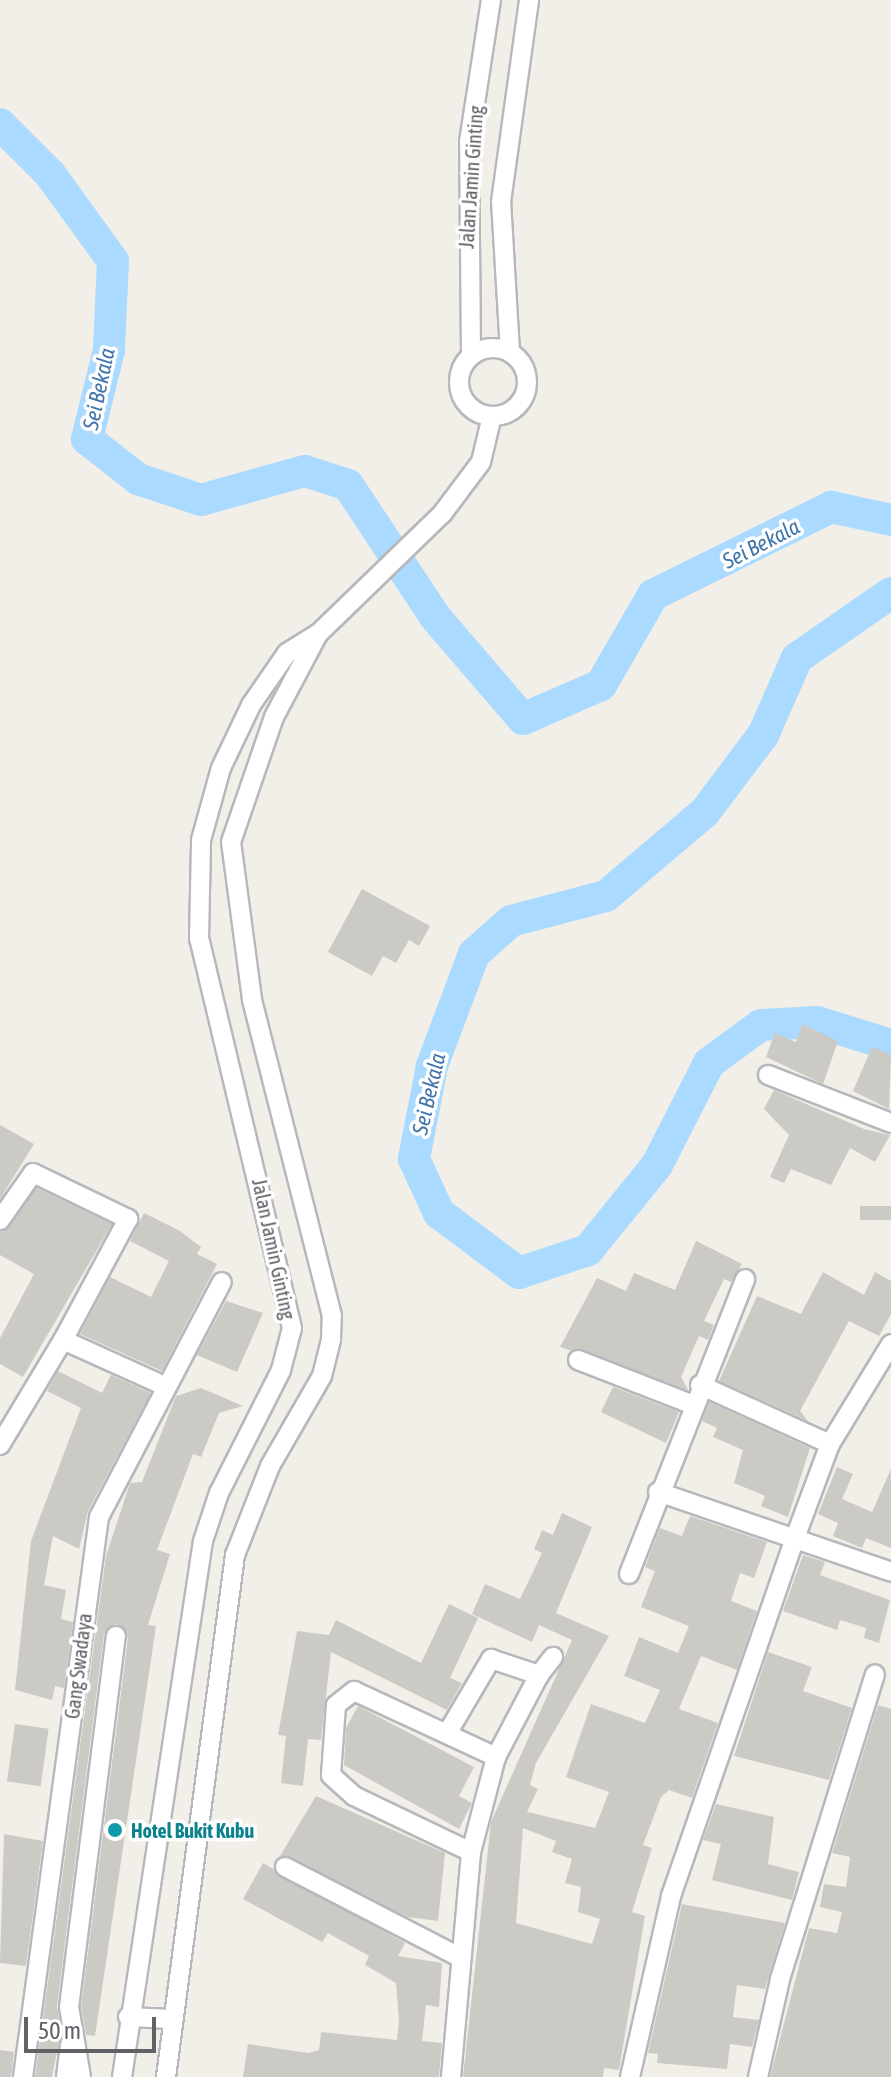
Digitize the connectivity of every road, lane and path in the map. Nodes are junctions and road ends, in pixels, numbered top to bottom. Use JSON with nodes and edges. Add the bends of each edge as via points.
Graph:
{"nodes":[{"id":1,"x":491,"y":0,"type":"edge"},
{"id":2,"x":529,"y":0,"type":"edge"},
{"id":3,"x":510,"y":352,"type":"junction"},
{"id":4,"x":471,"y":354,"type":"junction"},
{"id":5,"x":492,"y":416,"type":"junction"},
{"id":6,"x":318,"y":634,"type":"junction"},
{"id":7,"x":768,"y":1075,"type":"dead end"},
{"id":8,"x":891,"y":1123,"type":"edge"},
{"id":9,"x":0,"y":1220,"type":"edge"},
{"id":10,"x":745,"y":1279,"type":"dead end"},
{"id":11,"x":222,"y":1282,"type":"dead end"},
{"id":12,"x":63,"y":1340,"type":"junction"},
{"id":13,"x":891,"y":1344,"type":"edge"},
{"id":14,"x":578,"y":1360,"type":"dead end"},
{"id":15,"x":700,"y":1385,"type":"junction"},
{"id":16,"x":165,"y":1386,"type":"junction"},
{"id":17,"x":691,"y":1404,"type":"junction"},
{"id":18,"x":830,"y":1444,"type":"junction"},
{"id":19,"x":0,"y":1445,"type":"edge"},
{"id":20,"x":658,"y":1492,"type":"junction"},
{"id":21,"x":795,"y":1538,"type":"junction"},
{"id":22,"x":891,"y":1572,"type":"edge"},
{"id":23,"x":629,"y":1574,"type":"dead end"},
{"id":24,"x":116,"y":1636,"type":"dead end"},
{"id":25,"x":553,"y":1657,"type":"dead end"},
{"id":26,"x":875,"y":1674,"type":"dead end"},
{"id":27,"x":539,"y":1675,"type":"junction"},
{"id":28,"x":448,"y":1732,"type":"junction"},
{"id":29,"x":496,"y":1757,"type":"junction"},
{"id":30,"x":471,"y":1852,"type":"junction"},
{"id":31,"x":285,"y":1867,"type":"dead end"},
{"id":32,"x":461,"y":1958,"type":"junction"},
{"id":33,"x":128,"y":2017,"type":"junction"},
{"id":34,"x":172,"y":2019,"type":"junction"},
{"id":35,"x":70,"y":2044,"type":"junction"},
{"id":36,"x":23,"y":2077,"type":"edge"},
{"id":37,"x":66,"y":2077,"type":"edge"},
{"id":38,"x":81,"y":2077,"type":"edge"},
{"id":39,"x":122,"y":2077,"type":"edge"},
{"id":40,"x":166,"y":2077,"type":"edge"},
{"id":41,"x":451,"y":2077,"type":"edge"},
{"id":42,"x":630,"y":2077,"type":"edge"},
{"id":43,"x":758,"y":2077,"type":"edge"}],
"edges":[{"from":1,"to":4,"type":"street","name":"Jalan Jamin Ginting","via":[[469,142]]},
{"from":2,"to":3,"type":"street","name":"Jalan Jamin Ginting","via":[[501,202]]},
{"from":3,"to":4,"type":"street"},
{"from":3,"to":5,"type":"street","via":[[524,367],[527,388],[517,407]]},
{"from":4,"to":5,"type":"street","via":[[459,389],[473,410]]},
{"from":5,"to":6,"type":"street","name":"Jalan Jamin Ginting","via":[[481,462],[442,514]]},
{"from":6,"to":33,"type":"street","name":"Jalan Jamin Ginting","via":[[287,653],[251,705],[221,768],[195,879],[199,939],[292,1328],[281,1370],[219,1493],[203,1541]]},
{"from":6,"to":34,"type":"street","name":"Jalan Jamin Ginting","via":[[268,729],[231,842],[252,999],[332,1316],[331,1339],[322,1376],[270,1466],[235,1555]]},
{"from":7,"to":8,"type":"street"},
{"from":9,"to":12,"type":"street","via":[[22,1179],[33,1173],[128,1219]]},
{"from":10,"to":15,"type":"street"},
{"from":11,"to":16,"type":"street","name":"Gang Swadaya"},
{"from":12,"to":16,"type":"street"},
{"from":12,"to":19,"type":"street"},
{"from":13,"to":18,"type":"street"},
{"from":14,"to":17,"type":"street"},
{"from":15,"to":17,"type":"street"},
{"from":15,"to":18,"type":"street"},
{"from":16,"to":36,"type":"street","name":"Gang Swadaya","via":[[99,1517]]},
{"from":17,"to":20,"type":"street"},
{"from":18,"to":21,"type":"street"},
{"from":20,"to":21,"type":"street"},
{"from":20,"to":23,"type":"street"},
{"from":21,"to":22,"type":"street"},
{"from":21,"to":42,"type":"street","via":[[671,1896]]},
{"from":24,"to":35,"type":"street"},
{"from":25,"to":27,"type":"street"},
{"from":26,"to":43,"type":"street","via":[[780,1979]]},
{"from":27,"to":28,"type":"street","via":[[489,1660]]},
{"from":27,"to":29,"type":"street"},
{"from":28,"to":29,"type":"street"},
{"from":28,"to":30,"type":"street","via":[[362,1691],[345,1693],[336,1705],[331,1775],[354,1796]]},
{"from":29,"to":30,"type":"street"},
{"from":30,"to":32,"type":"street"},
{"from":31,"to":32,"type":"street"},
{"from":32,"to":41,"type":"street"},
{"from":33,"to":34,"type":"street"},
{"from":33,"to":39,"type":"street","name":"Jalan Jamin Ginting"},
{"from":34,"to":40,"type":"street","name":"Jalan Jamin Ginting"},
{"from":35,"to":37,"type":"street"},
{"from":35,"to":38,"type":"street"}]}
